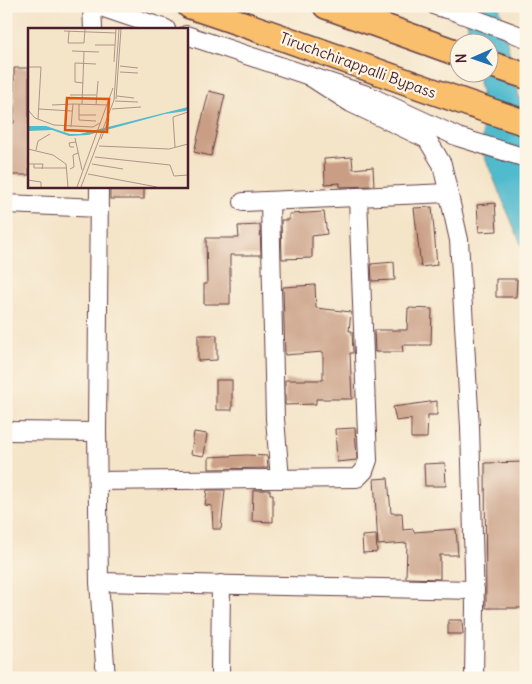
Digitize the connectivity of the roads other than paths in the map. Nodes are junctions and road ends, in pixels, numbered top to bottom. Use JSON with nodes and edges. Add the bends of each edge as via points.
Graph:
{"nodes":[{"id":1,"x":92,"y":6,"type":"edge"},
{"id":2,"x":98,"y":6,"type":"edge"},
{"id":3,"x":190,"y":6,"type":"edge"},
{"id":4,"x":326,"y":6,"type":"edge"},
{"id":5,"x":444,"y":8,"type":"edge"},
{"id":6,"x":93,"y":28,"type":"edge"},
{"id":7,"x":163,"y":28,"type":"edge"},
{"id":8,"x":188,"y":37,"type":"edge"},
{"id":9,"x":525,"y":37,"type":"edge"},
{"id":10,"x":450,"y":50,"type":"edge"},
{"id":11,"x":500,"y":67,"type":"edge"},
{"id":12,"x":309,"y":76,"type":"junction"},
{"id":13,"x":526,"y":76,"type":"edge"},
{"id":14,"x":526,"y":123,"type":"edge"},
{"id":15,"x":526,"y":158,"type":"edge"},
{"id":16,"x":98,"y":188,"type":"edge"},
{"id":17,"x":448,"y":193,"type":"junction"},
{"id":18,"x":358,"y":197,"type":"junction"},
{"id":19,"x":270,"y":201,"type":"junction"},
{"id":20,"x":243,"y":202,"type":"dead end"},
{"id":21,"x":6,"y":204,"type":"edge"},
{"id":22,"x":99,"y":208,"type":"junction"},
{"id":23,"x":6,"y":431,"type":"edge"},
{"id":24,"x":97,"y":432,"type":"junction"},
{"id":25,"x":280,"y":479,"type":"junction"},
{"id":26,"x":98,"y":481,"type":"junction"},
{"id":27,"x":99,"y":582,"type":"junction"},
{"id":28,"x":221,"y":584,"type":"junction"},
{"id":29,"x":475,"y":590,"type":"junction"},
{"id":30,"x":106,"y":678,"type":"edge"},
{"id":31,"x":220,"y":678,"type":"edge"},
{"id":32,"x":474,"y":678,"type":"edge"}],
"edges":[{"from":1,"to":6,"type":"street"},
{"from":2,"to":7,"type":"street"},
{"from":3,"to":14,"type":"highway","name":"Tiruchchirappalli Bypass"},
{"from":4,"to":10,"type":"highway"},
{"from":5,"to":9,"type":"street"},
{"from":8,"to":12,"type":"street"},
{"from":11,"to":13,"type":"highway"},
{"from":12,"to":15,"type":"street","via":[[367,95],[458,137]]},
{"from":12,"to":17,"type":"street","via":[[351,104],[427,139],[442,164]]},
{"from":16,"to":22,"type":"street"},
{"from":17,"to":18,"type":"street"},
{"from":17,"to":29,"type":"street","via":[[459,240]]},
{"from":18,"to":19,"type":"street"},
{"from":18,"to":25,"type":"street","via":[[368,460],[357,478]]},
{"from":19,"to":20,"type":"street"},
{"from":19,"to":25,"type":"street","via":[[275,419]]},
{"from":21,"to":22,"type":"street"},
{"from":22,"to":24,"type":"street"},
{"from":23,"to":24,"type":"street"},
{"from":24,"to":26,"type":"street"},
{"from":25,"to":26,"type":"street"},
{"from":26,"to":27,"type":"street"},
{"from":27,"to":28,"type":"street"},
{"from":27,"to":30,"type":"street"},
{"from":28,"to":29,"type":"street"},
{"from":28,"to":31,"type":"street"},
{"from":29,"to":32,"type":"street"}]}
